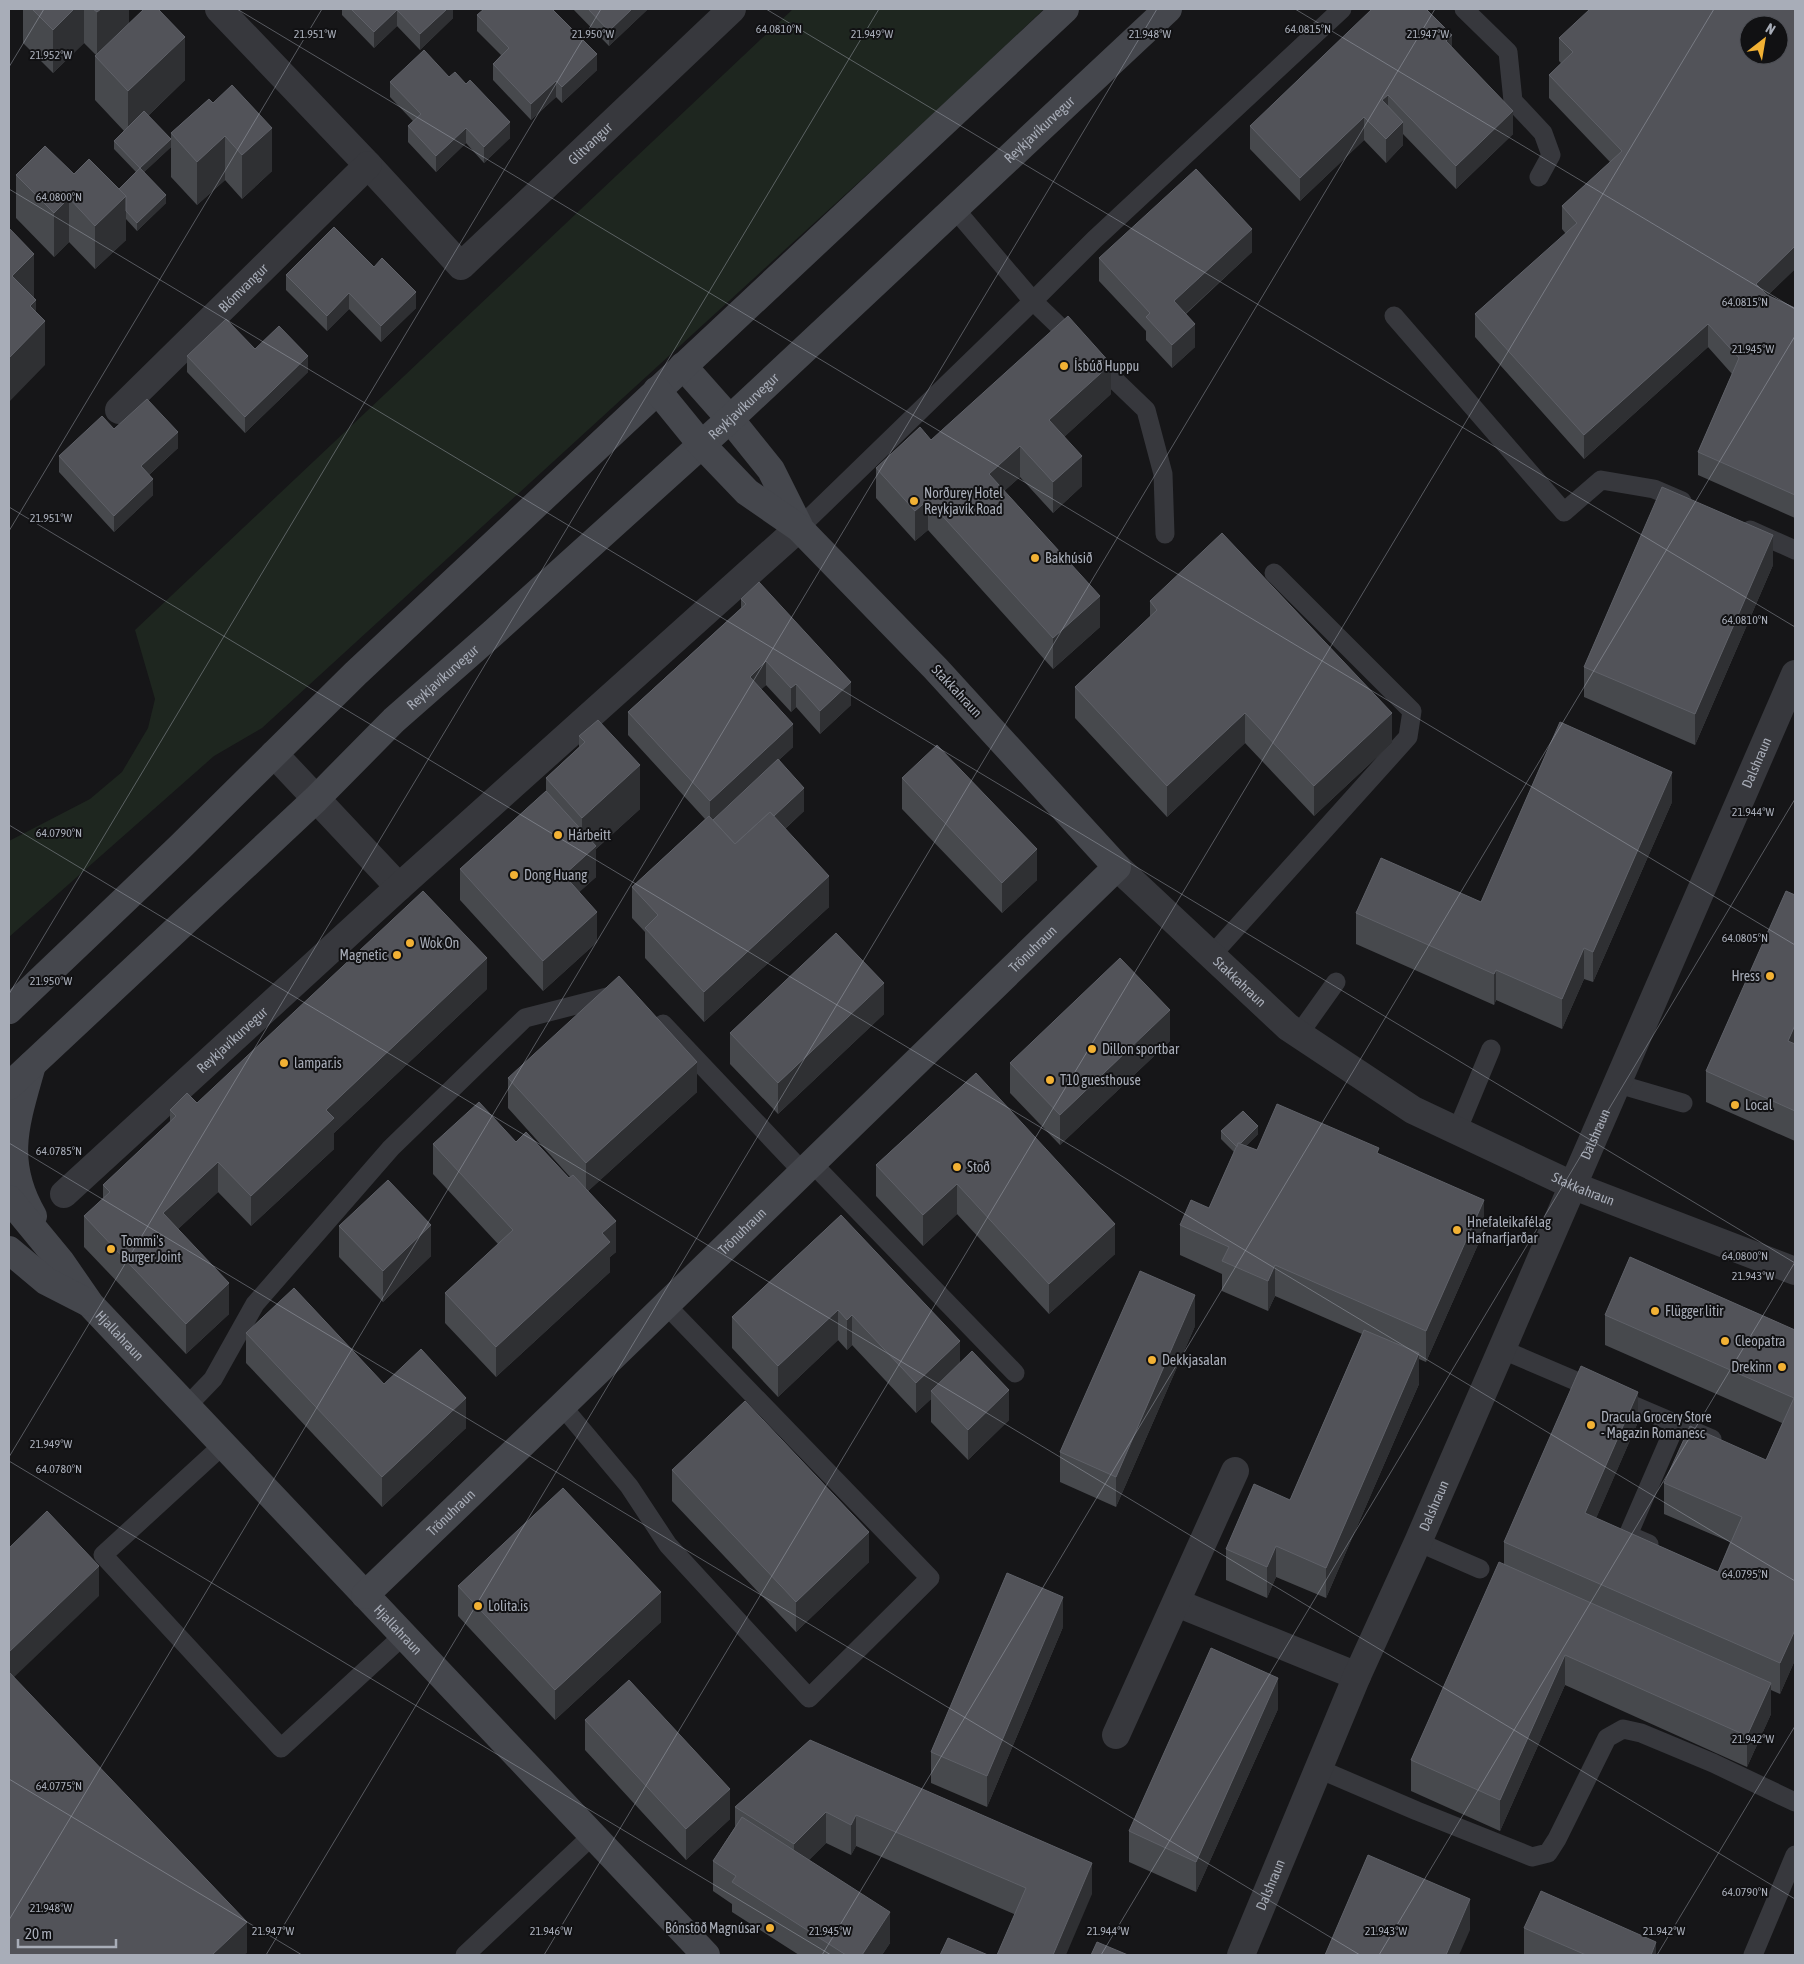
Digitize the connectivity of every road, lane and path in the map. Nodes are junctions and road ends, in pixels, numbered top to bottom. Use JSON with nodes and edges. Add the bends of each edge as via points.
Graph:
{"nodes":[{"id":1,"x":219,"y":9,"type":"edge"},
{"id":2,"x":1065,"y":9,"type":"edge"},
{"id":3,"x":1168,"y":9,"type":"edge"},
{"id":4,"x":1342,"y":9,"type":"edge"},
{"id":5,"x":1464,"y":9,"type":"edge"},
{"id":6,"x":721,"y":13,"type":"edge"},
{"id":7,"x":368,"y":165,"type":"junction"},
{"id":8,"x":1539,"y":178,"type":"dead end"},
{"id":9,"x":954,"y":208,"type":"junction"},
{"id":10,"x":1033,"y":301,"type":"junction"},
{"id":11,"x":1394,"y":316,"type":"dead end"},
{"id":12,"x":683,"y":366,"type":"junction"},
{"id":13,"x":657,"y":390,"type":"junction"},
{"id":14,"x":118,"y":410,"type":"dead end"},
{"id":15,"x":730,"y":419,"type":"junction"},
{"id":16,"x":701,"y":444,"type":"junction"},
{"id":17,"x":1698,"y":508,"type":"edge"},
{"id":18,"x":1734,"y":523,"type":"edge"},
{"id":19,"x":799,"y":528,"type":"junction"},
{"id":20,"x":1165,"y":534,"type":"dead end"},
{"id":21,"x":1795,"y":550,"type":"edge"},
{"id":22,"x":1274,"y":573,"type":"dead end"},
{"id":23,"x":1795,"y":674,"type":"edge"},
{"id":24,"x":274,"y":754,"type":"junction"},
{"id":25,"x":316,"y":799,"type":"junction"},
{"id":26,"x":1117,"y":867,"type":"junction"},
{"id":27,"x":399,"y":887,"type":"junction"},
{"id":28,"x":1211,"y":956,"type":"junction"},
{"id":29,"x":46,"y":974,"type":"junction"},
{"id":30,"x":1336,"y":982,"type":"dead end"},
{"id":31,"x":9,"y":991,"type":"edge"},
{"id":32,"x":9,"y":1010,"type":"edge"},
{"id":33,"x":1299,"y":1034,"type":"junction"},
{"id":34,"x":1491,"y":1049,"type":"dead end"},
{"id":35,"x":32,"y":1064,"type":"junction"},
{"id":36,"x":1618,"y":1084,"type":"junction"},
{"id":37,"x":9,"y":1086,"type":"edge"},
{"id":38,"x":1683,"y":1103,"type":"dead end"},
{"id":39,"x":1457,"y":1131,"type":"junction"},
{"id":40,"x":808,"y":1167,"type":"junction"},
{"id":41,"x":1574,"y":1186,"type":"junction"},
{"id":42,"x":64,"y":1194,"type":"dead end"},
{"id":43,"x":9,"y":1199,"type":"edge"},
{"id":44,"x":9,"y":1250,"type":"edge"},
{"id":45,"x":9,"y":1263,"type":"edge"},
{"id":46,"x":54,"y":1271,"type":"junction"},
{"id":47,"x":1795,"y":1271,"type":"edge"},
{"id":48,"x":666,"y":1305,"type":"junction"},
{"id":49,"x":1501,"y":1350,"type":"junction"},
{"id":50,"x":1015,"y":1372,"type":"dead end"},
{"id":51,"x":187,"y":1406,"type":"junction"},
{"id":52,"x":562,"y":1406,"type":"junction"},
{"id":53,"x":1676,"y":1424,"type":"junction"},
{"id":54,"x":224,"y":1445,"type":"junction"},
{"id":55,"x":1728,"y":1446,"type":"edge"},
{"id":56,"x":1236,"y":1471,"type":"dead end"},
{"id":57,"x":1418,"y":1542,"type":"junction"},
{"id":58,"x":1661,"y":1550,"type":"edge"},
{"id":59,"x":1480,"y":1569,"type":"dead end"},
{"id":60,"x":365,"y":1595,"type":"junction"},
{"id":61,"x":1177,"y":1603,"type":"junction"},
{"id":62,"x":404,"y":1635,"type":"junction"},
{"id":63,"x":1357,"y":1676,"type":"junction"},
{"id":64,"x":1116,"y":1735,"type":"dead end"},
{"id":65,"x":1318,"y":1769,"type":"junction"},
{"id":66,"x":1795,"y":1802,"type":"edge"},
{"id":67,"x":593,"y":1835,"type":"junction"},
{"id":68,"x":1795,"y":1855,"type":"edge"},
{"id":69,"x":465,"y":1955,"type":"edge"},
{"id":70,"x":706,"y":1955,"type":"edge"},
{"id":71,"x":1241,"y":1955,"type":"edge"},
{"id":72,"x":1753,"y":1955,"type":"edge"}],
"edges":[{"from":1,"to":7,"type":"street"},
{"from":2,"to":12,"type":"main road"},
{"from":3,"to":9,"type":"main road","name":"Reykjavíkurvegur"},
{"from":4,"to":10,"type":"lane"},
{"from":5,"to":8,"type":"lane","via":[[1508,52],[1513,100],[1543,133],[1551,155]]},
{"from":6,"to":7,"type":"street","name":"Glitvangur","via":[[462,266]]},
{"from":7,"to":14,"type":"street","name":"Blómvangur"},
{"from":9,"to":10,"type":"lane"},
{"from":9,"to":15,"type":"main road","name":"Reykjavíkurvegur"},
{"from":10,"to":19,"type":"lane"},
{"from":10,"to":20,"type":"lane","via":[[1146,410],[1163,474]]},
{"from":11,"to":17,"type":"lane","via":[[1564,512],[1600,480],[1654,489]]},
{"from":12,"to":13,"type":"main road"},
{"from":12,"to":15,"type":"main road","name":"Stakkahraun"},
{"from":13,"to":16,"type":"main road","name":"Stakkahraun"},
{"from":13,"to":24,"type":"main road"},
{"from":15,"to":16,"type":"main road","name":"Reykjavíkurvegur"},
{"from":15,"to":19,"type":"main road","name":"Stakkahraun","via":[[771,470]]},
{"from":16,"to":19,"type":"main road","name":"Stakkahraun","via":[[747,492]]},
{"from":16,"to":25,"type":"main road","name":"Reykjavíkurvegur","via":[[394,720]]},
{"from":18,"to":21,"type":"lane"},
{"from":19,"to":26,"type":"main road","name":"Stakkahraun","via":[[949,682]]},
{"from":19,"to":27,"type":"street","name":"Reykjavíkurvegur"},
{"from":22,"to":28,"type":"lane","via":[[1412,711],[1411,720],[1408,737]]},
{"from":23,"to":36,"type":"street","name":"Dalshraun"},
{"from":24,"to":25,"type":"street"},
{"from":24,"to":29,"type":"main road"},
{"from":25,"to":27,"type":"street"},
{"from":25,"to":35,"type":"main road","name":"Reykjavíkurvegur"},
{"from":26,"to":28,"type":"street","name":"Stakkahraun"},
{"from":26,"to":40,"type":"main road","name":"Trönuhraun"},
{"from":27,"to":42,"type":"street","name":"Reykjavíkurvegur"},
{"from":28,"to":33,"type":"street","name":"Stakkahraun"},
{"from":29,"to":31,"type":"main road"},
{"from":29,"to":32,"type":"main road"},
{"from":30,"to":33,"type":"lane"},
{"from":33,"to":39,"type":"street","name":"Stakkahraun","via":[[1413,1110]]},
{"from":34,"to":39,"type":"lane"},
{"from":35,"to":37,"type":"main road","name":"Reykjavíkurvegur"},
{"from":35,"to":46,"type":"main road","via":[[14,1135],[16,1178]]},
{"from":36,"to":38,"type":"lane"},
{"from":36,"to":41,"type":"street","name":"Dalshraun"},
{"from":39,"to":41,"type":"street","name":"Stakkahraun"},
{"from":40,"to":48,"type":"main road","name":"Trönuhraun"},
{"from":40,"to":50,"type":"lane"},
{"from":40,"to":51,"type":"lane","via":[[643,1008],[620,994],[525,1018],[365,1177],[255,1304],[213,1379]]},
{"from":41,"to":47,"type":"street","name":"Stakkahraun"},
{"from":41,"to":49,"type":"street","name":"Dalshraun"},
{"from":43,"to":46,"type":"main road","name":"Hjallahraun"},
{"from":44,"to":46,"type":"main road","name":"Hjallahraun"},
{"from":45,"to":46,"type":"main road"},
{"from":46,"to":51,"type":"main road","name":"Hjallahraun"},
{"from":48,"to":52,"type":"main road","name":"Trönuhraun"},
{"from":48,"to":52,"type":"lane","via":[[930,1578],[809,1698],[668,1546],[629,1486]]},
{"from":49,"to":53,"type":"lane"},
{"from":49,"to":57,"type":"street","name":"Dalshraun"},
{"from":51,"to":54,"type":"main road","name":"Hjallahraun"},
{"from":52,"to":60,"type":"main road","name":"Trönuhraun"},
{"from":53,"to":55,"type":"lane"},
{"from":53,"to":58,"type":"lane","via":[[1628,1535]]},
{"from":54,"to":60,"type":"main road","name":"Hjallahraun"},
{"from":54,"to":62,"type":"lane","via":[[103,1555],[281,1748]]},
{"from":56,"to":61,"type":"street"},
{"from":57,"to":59,"type":"lane"},
{"from":57,"to":63,"type":"street","name":"Dalshraun"},
{"from":60,"to":62,"type":"main road","name":"Hjallahraun"},
{"from":61,"to":63,"type":"street"},
{"from":61,"to":64,"type":"street"},
{"from":62,"to":67,"type":"main road","name":"Hjallahraun"},
{"from":63,"to":65,"type":"street","name":"Dalshraun"},
{"from":65,"to":66,"type":"lane","via":[[1532,1857],[1548,1853],[1607,1738],[1623,1729],[1640,1732]]},
{"from":65,"to":71,"type":"street","name":"Dalshraun"},
{"from":67,"to":69,"type":"lane"},
{"from":67,"to":70,"type":"main road","name":"Hjallahraun"},
{"from":68,"to":72,"type":"lane"}]}
